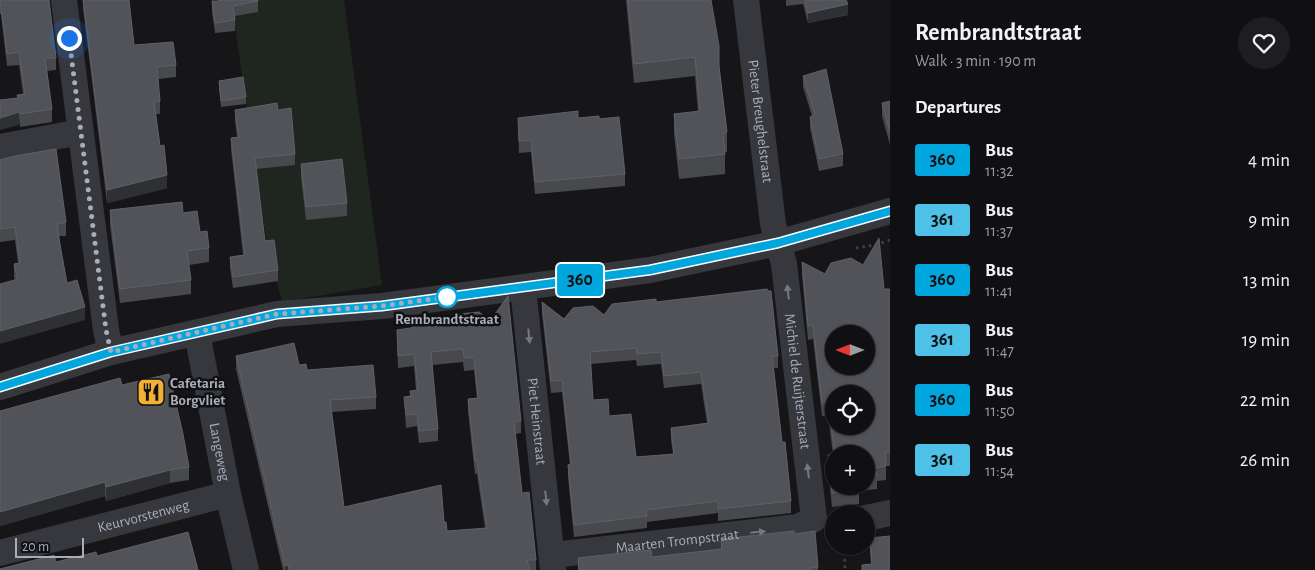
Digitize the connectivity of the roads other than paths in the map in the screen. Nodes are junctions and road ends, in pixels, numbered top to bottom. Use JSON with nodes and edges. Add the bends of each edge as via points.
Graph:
{"nodes":[{"id":1,"x":64,"y":0,"type":"edge"},
{"id":2,"x":746,"y":0,"type":"edge"},
{"id":3,"x":80,"y":132,"type":"junction"},
{"id":4,"x":0,"y":147,"type":"edge"},
{"id":5,"x":890,"y":211,"type":"edge"},
{"id":6,"x":778,"y":243,"type":"junction"},
{"id":7,"x":523,"y":288,"type":"junction"},
{"id":8,"x":197,"y":333,"type":"junction"},
{"id":9,"x":111,"y":352,"type":"junction"},
{"id":10,"x":0,"y":387,"type":"edge"},
{"id":11,"x":228,"y":494,"type":"junction"},
{"id":12,"x":890,"y":514,"type":"edge"},
{"id":13,"x":875,"y":516,"type":"edge"},
{"id":14,"x":824,"y":520,"type":"edge"},
{"id":15,"x":0,"y":553,"type":"edge"},
{"id":16,"x":553,"y":562,"type":"edge"},
{"id":17,"x":246,"y":570,"type":"edge"}],
"edges":[{"from":1,"to":3,"type":"street"},
{"from":2,"to":6,"type":"street","name":"Pieter Breughelstraat"},
{"from":3,"to":4,"type":"street"},
{"from":3,"to":9,"type":"street"},
{"from":5,"to":6,"type":"street"},
{"from":6,"to":7,"type":"street","via":[[650,270]]},
{"from":14,"to":6,"type":"street","name":"Michiel de Ruijterstraat","one_way":true},
{"from":7,"to":8,"type":"street","via":[[382,306],[277,314]]},
{"from":7,"to":16,"type":"street","name":"Piet Heinstraat","one_way":true},
{"from":8,"to":9,"type":"street"},
{"from":8,"to":11,"type":"street","name":"Langeweg"},
{"from":9,"to":10,"type":"street"},
{"from":11,"to":15,"type":"street","name":"Keurvorstenweg"},
{"from":11,"to":17,"type":"street","name":"Langeweg"},
{"from":12,"to":13,"type":"street"},
{"from":16,"to":14,"type":"street","name":"Maarten Trompstraat","one_way":true,"via":[[798,527]]}]}
